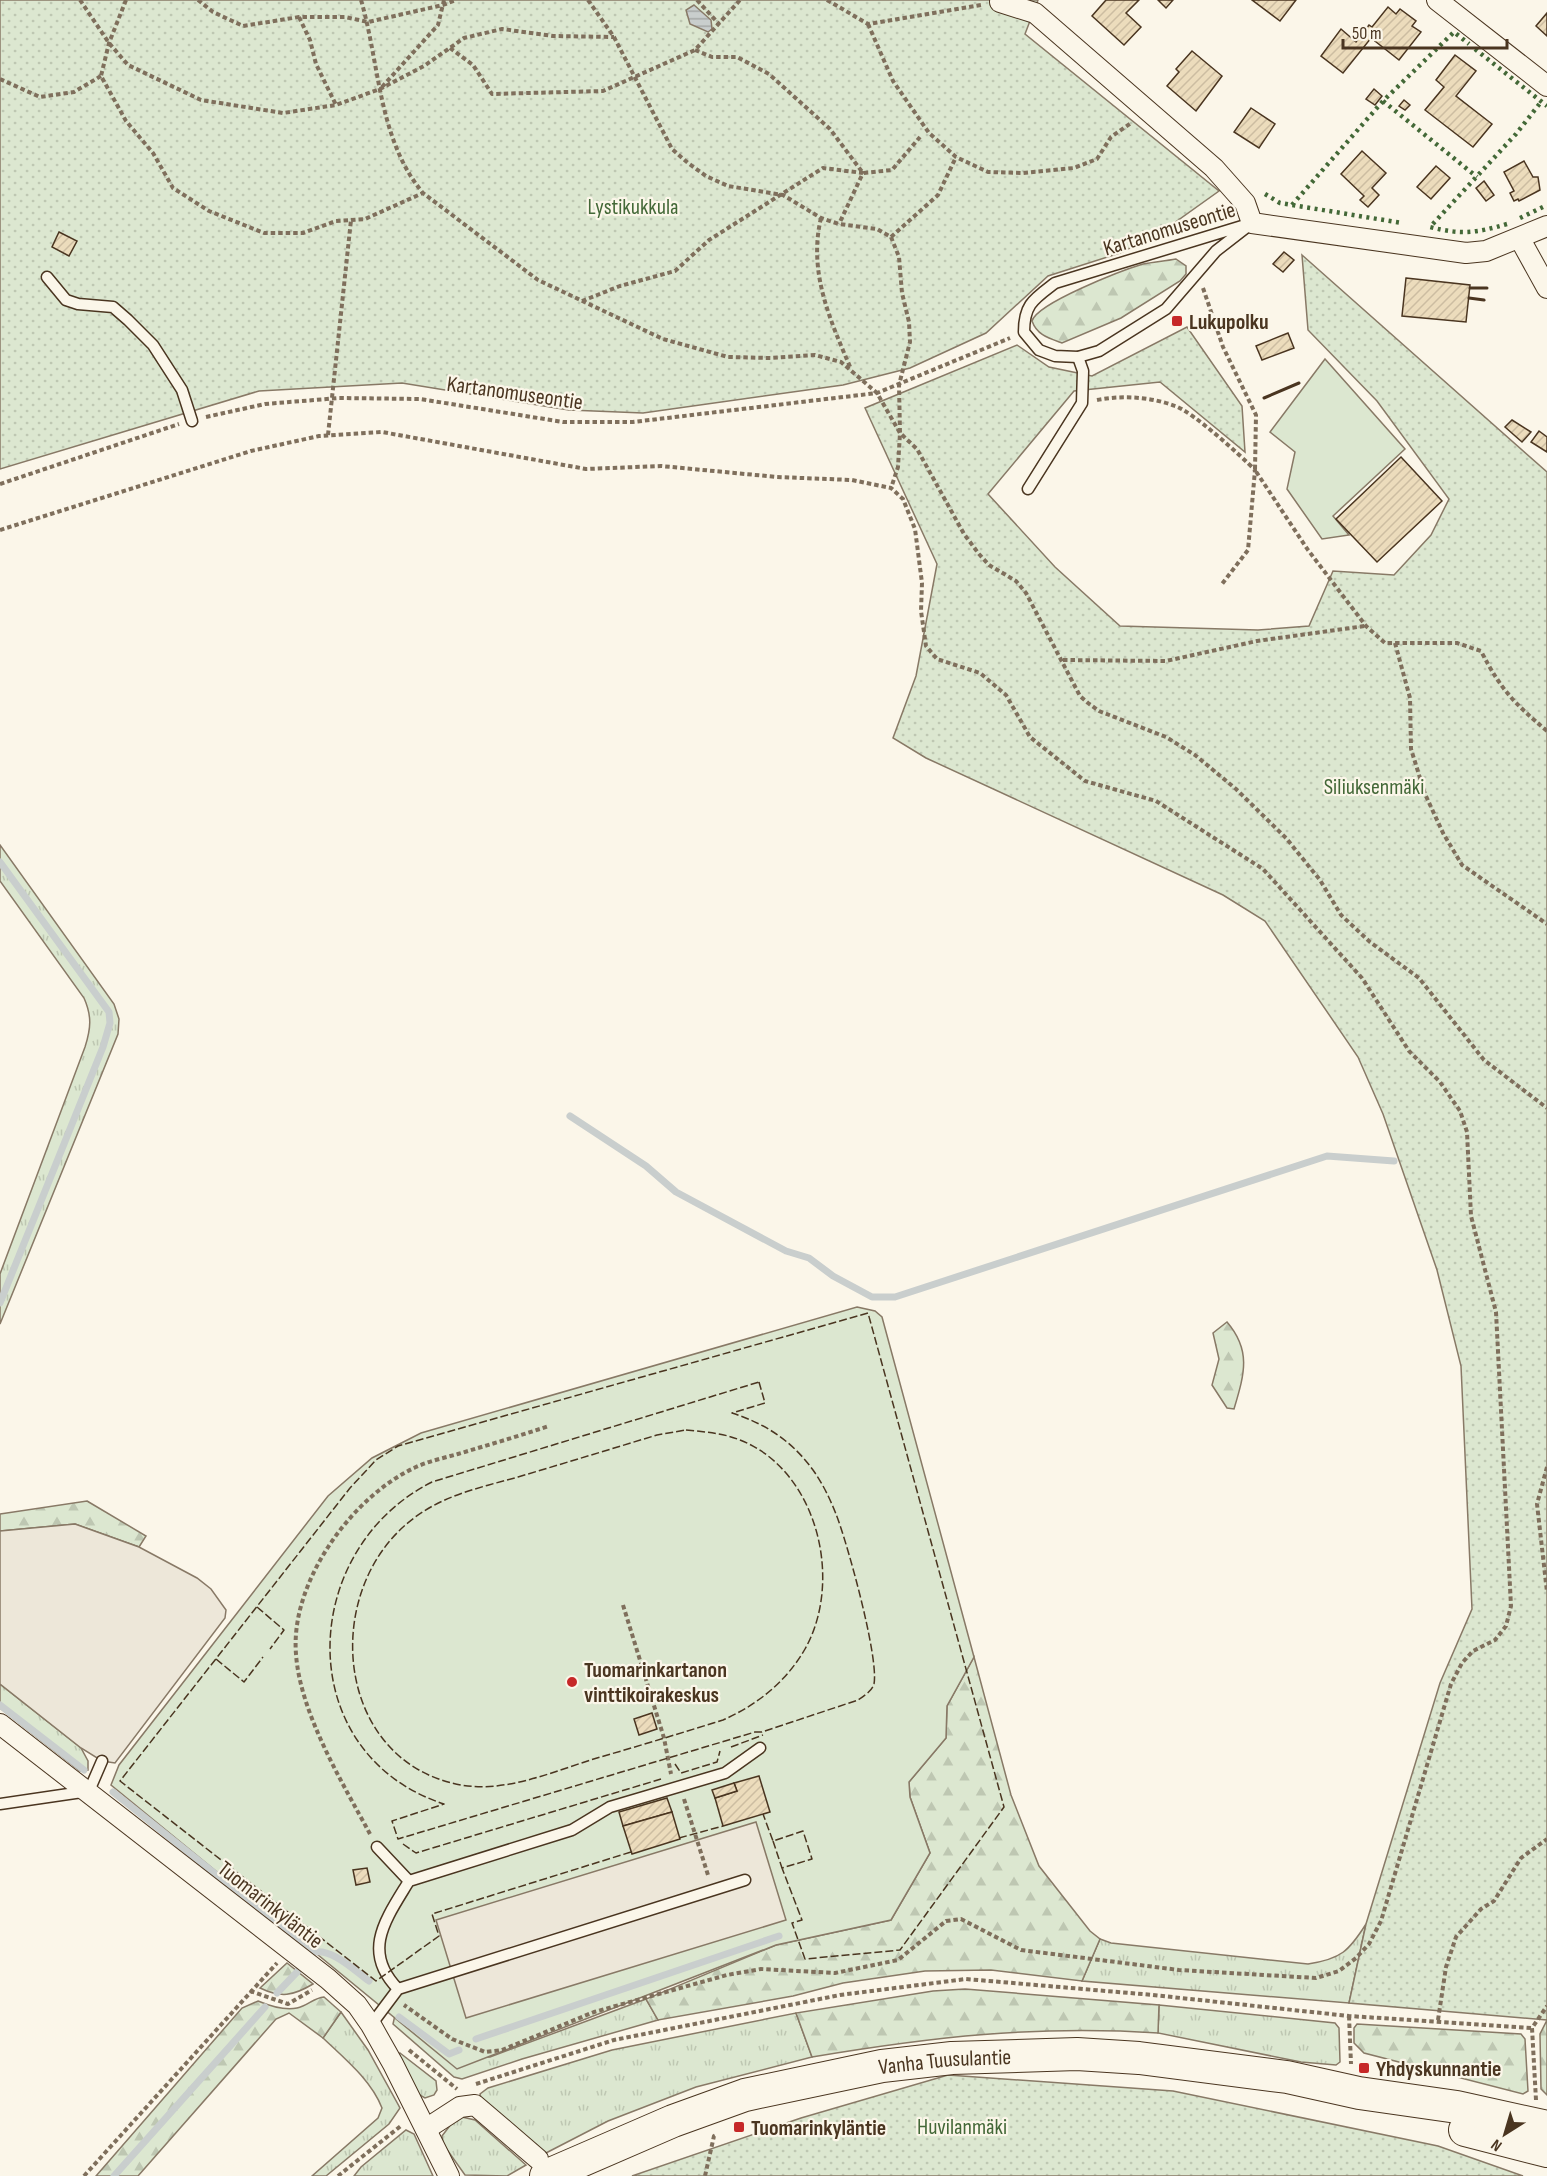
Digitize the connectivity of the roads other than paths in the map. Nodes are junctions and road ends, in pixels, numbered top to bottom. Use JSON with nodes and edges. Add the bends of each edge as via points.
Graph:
{"nodes":[{"id":1,"x":1437,"y":0,"type":"edge"},
{"id":2,"x":1000,"y":2,"type":"road end"},
{"id":3,"x":1545,"y":81,"type":"edge"},
{"id":4,"x":1252,"y":223,"type":"junction"},
{"id":5,"x":1547,"y":226,"type":"edge"},
{"id":6,"x":1520,"y":239,"type":"junction"},
{"id":7,"x":47,"y":278,"type":"dead end"},
{"id":8,"x":1547,"y":288,"type":"edge"},
{"id":9,"x":1078,"y":357,"type":"junction"},
{"id":10,"x":192,"y":420,"type":"road end"},
{"id":11,"x":1028,"y":489,"type":"dead end"},
{"id":12,"x":0,"y":1724,"type":"edge"},
{"id":13,"x":760,"y":1748,"type":"dead end"},
{"id":14,"x":102,"y":1761,"type":"dead end"},
{"id":15,"x":89,"y":1791,"type":"junction"},
{"id":16,"x":0,"y":1804,"type":"edge"},
{"id":17,"x":377,"y":1847,"type":"road end"},
{"id":18,"x":745,"y":1880,"type":"dead end"},
{"id":19,"x":409,"y":1881,"type":"junction"},
{"id":20,"x":396,"y":1993,"type":"junction"},
{"id":21,"x":371,"y":2025,"type":"junction"},
{"id":22,"x":1359,"y":2093,"type":"junction"},
{"id":23,"x":1541,"y":2116,"type":"edge"},
{"id":24,"x":426,"y":2128,"type":"junction"},
{"id":25,"x":1547,"y":2151,"type":"edge"},
{"id":26,"x":542,"y":2168,"type":"edge"},
{"id":27,"x":449,"y":2176,"type":"edge"}],
"edges":[{"from":1,"to":3,"type":"street"},
{"from":2,"to":4,"type":"street","via":[[1035,13],[1214,168],[1245,203]]},
{"from":4,"to":6,"type":"street","via":[[1466,253],[1486,251]]},
{"from":4,"to":9,"type":"lane","name":"Kartanomuseontie","via":[[1216,251],[1166,309],[1099,351]]},
{"from":4,"to":9,"type":"lane","name":"Kartanomuseontie","via":[[1055,283],[1032,300],[1024,315],[1024,332],[1039,350],[1055,357]]},
{"from":5,"to":6,"type":"street"},
{"from":6,"to":8,"type":"street"},
{"from":7,"to":10,"type":"lane","via":[[66,300],[113,307],[128,320],[153,345],[182,390]]},
{"from":9,"to":11,"type":"lane","via":[[1083,371],[1082,403]]},
{"from":12,"to":15,"type":"street","name":"Tuomarinkyläntie"},
{"from":13,"to":19,"type":"lane","via":[[725,1773],[610,1807],[572,1830]]},
{"from":14,"to":15,"type":"lane"},
{"from":15,"to":16,"type":"lane"},
{"from":15,"to":21,"type":"street","name":"Tuomarinkyläntie","via":[[328,1978],[357,2005]]},
{"from":17,"to":19,"type":"lane"},
{"from":18,"to":20,"type":"lane"},
{"from":19,"to":20,"type":"lane","via":[[386,1920],[378,1950],[384,1975]]},
{"from":20,"to":21,"type":"lane"},
{"from":21,"to":24,"type":"street","name":"Tuomarinkyläntie"},
{"from":22,"to":23,"type":"main road","name":"Vanha Tuusulantie"},
{"from":22,"to":25,"type":"main road","name":"Vanha Tuusulantie","via":[[1451,2126]]},
{"from":22,"to":26,"type":"main road","name":"Vanha Tuusulantie","via":[[1287,2077],[1139,2058],[1077,2054],[952,2058],[882,2066],[745,2095]]},
{"from":24,"to":26,"type":"street","via":[[460,2107],[475,2105]]},
{"from":24,"to":27,"type":"street","name":"Tuomarinkyläntie"}]}
